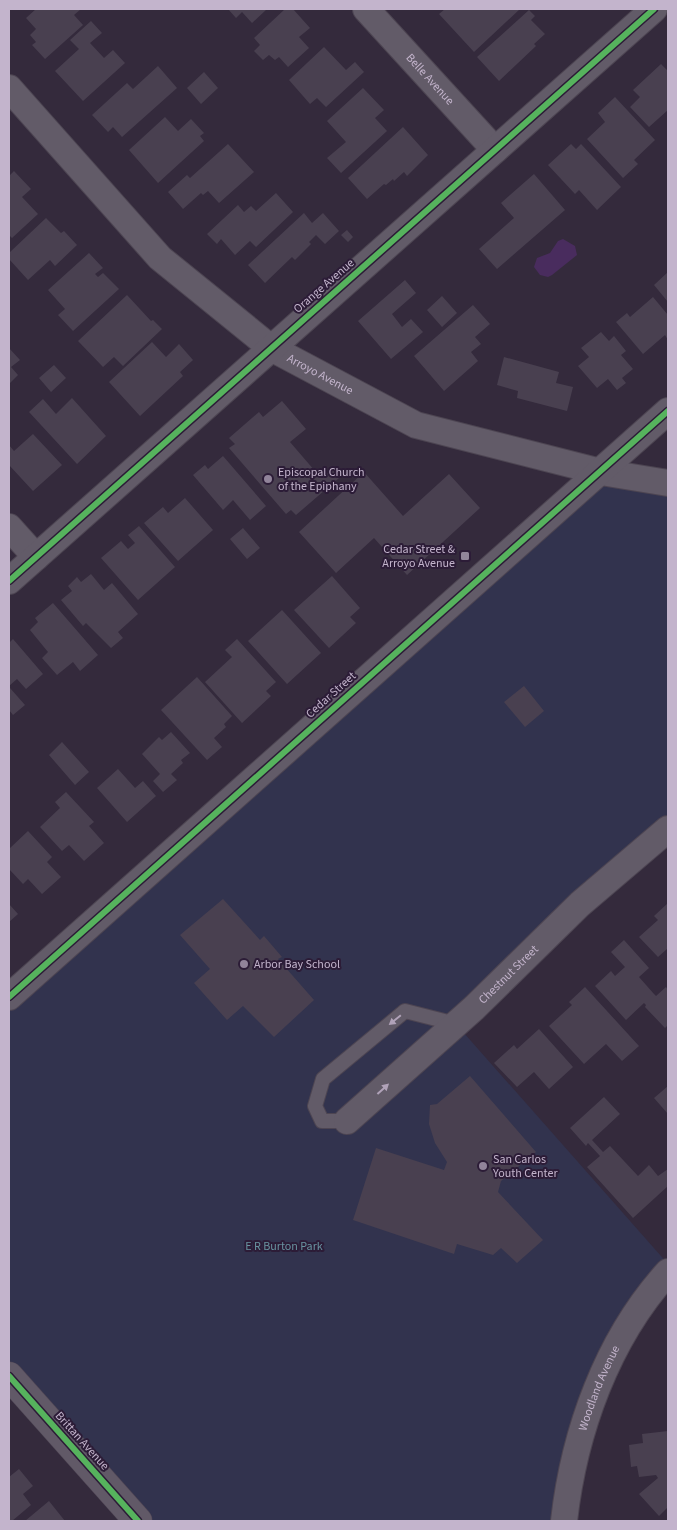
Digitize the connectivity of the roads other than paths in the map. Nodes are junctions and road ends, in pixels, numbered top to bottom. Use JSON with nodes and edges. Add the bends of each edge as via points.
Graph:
{"nodes":[{"id":1,"x":366,"y":9,"type":"edge"},
{"id":2,"x":654,"y":9,"type":"edge"},
{"id":3,"x":9,"y":88,"type":"edge"},
{"id":4,"x":495,"y":150,"type":"junction"},
{"id":5,"x":271,"y":348,"type":"junction"},
{"id":6,"x":668,"y":411,"type":"edge"},
{"id":7,"x":600,"y":472,"type":"junction"},
{"id":8,"x":668,"y":483,"type":"edge"},
{"id":9,"x":9,"y":527,"type":"edge"},
{"id":10,"x":36,"y":557,"type":"junction"},
{"id":11,"x":9,"y":581,"type":"edge"},
{"id":12,"x":668,"y":829,"type":"edge"},
{"id":13,"x":9,"y":997,"type":"edge"},
{"id":14,"x":456,"y":1024,"type":"junction"},
{"id":15,"x":347,"y":1121,"type":"joint"},
{"id":16,"x":668,"y":1272,"type":"edge"},
{"id":17,"x":9,"y":1376,"type":"edge"},
{"id":18,"x":571,"y":1516,"type":"edge"},
{"id":19,"x":138,"y":1521,"type":"edge"}],
"edges":[{"from":1,"to":4,"type":"street","name":"Belle Avenue"},
{"from":2,"to":4,"type":"street","name":"Orange Avenue"},
{"from":3,"to":5,"type":"street","name":"Arroyo Avenue","via":[[160,258]]},
{"from":4,"to":5,"type":"street","name":"Orange Avenue"},
{"from":5,"to":7,"type":"street","name":"Arroyo Avenue","via":[[416,425]]},
{"from":5,"to":10,"type":"street","name":"Orange Avenue"},
{"from":6,"to":7,"type":"street","name":"Cedar Street"},
{"from":7,"to":8,"type":"street","name":"Arroyo Avenue"},
{"from":7,"to":13,"type":"street","name":"Cedar Street"},
{"from":9,"to":10,"type":"street"},
{"from":10,"to":11,"type":"street","name":"Orange Avenue"},
{"from":12,"to":14,"type":"street","name":"Chestnut Street","via":[[546,935]]},
{"from":15,"to":14,"type":"street","name":"Chestnut Street","one_way":true},
{"from":14,"to":15,"type":"lane","one_way":true,"via":[[405,1011],[323,1079],[315,1106],[322,1122]]},
{"from":16,"to":18,"type":"street","name":"Woodland Avenue","via":[[633,1319],[607,1363],[574,1458]]},
{"from":17,"to":19,"type":"main road","name":"Brittan Avenue"}]}
